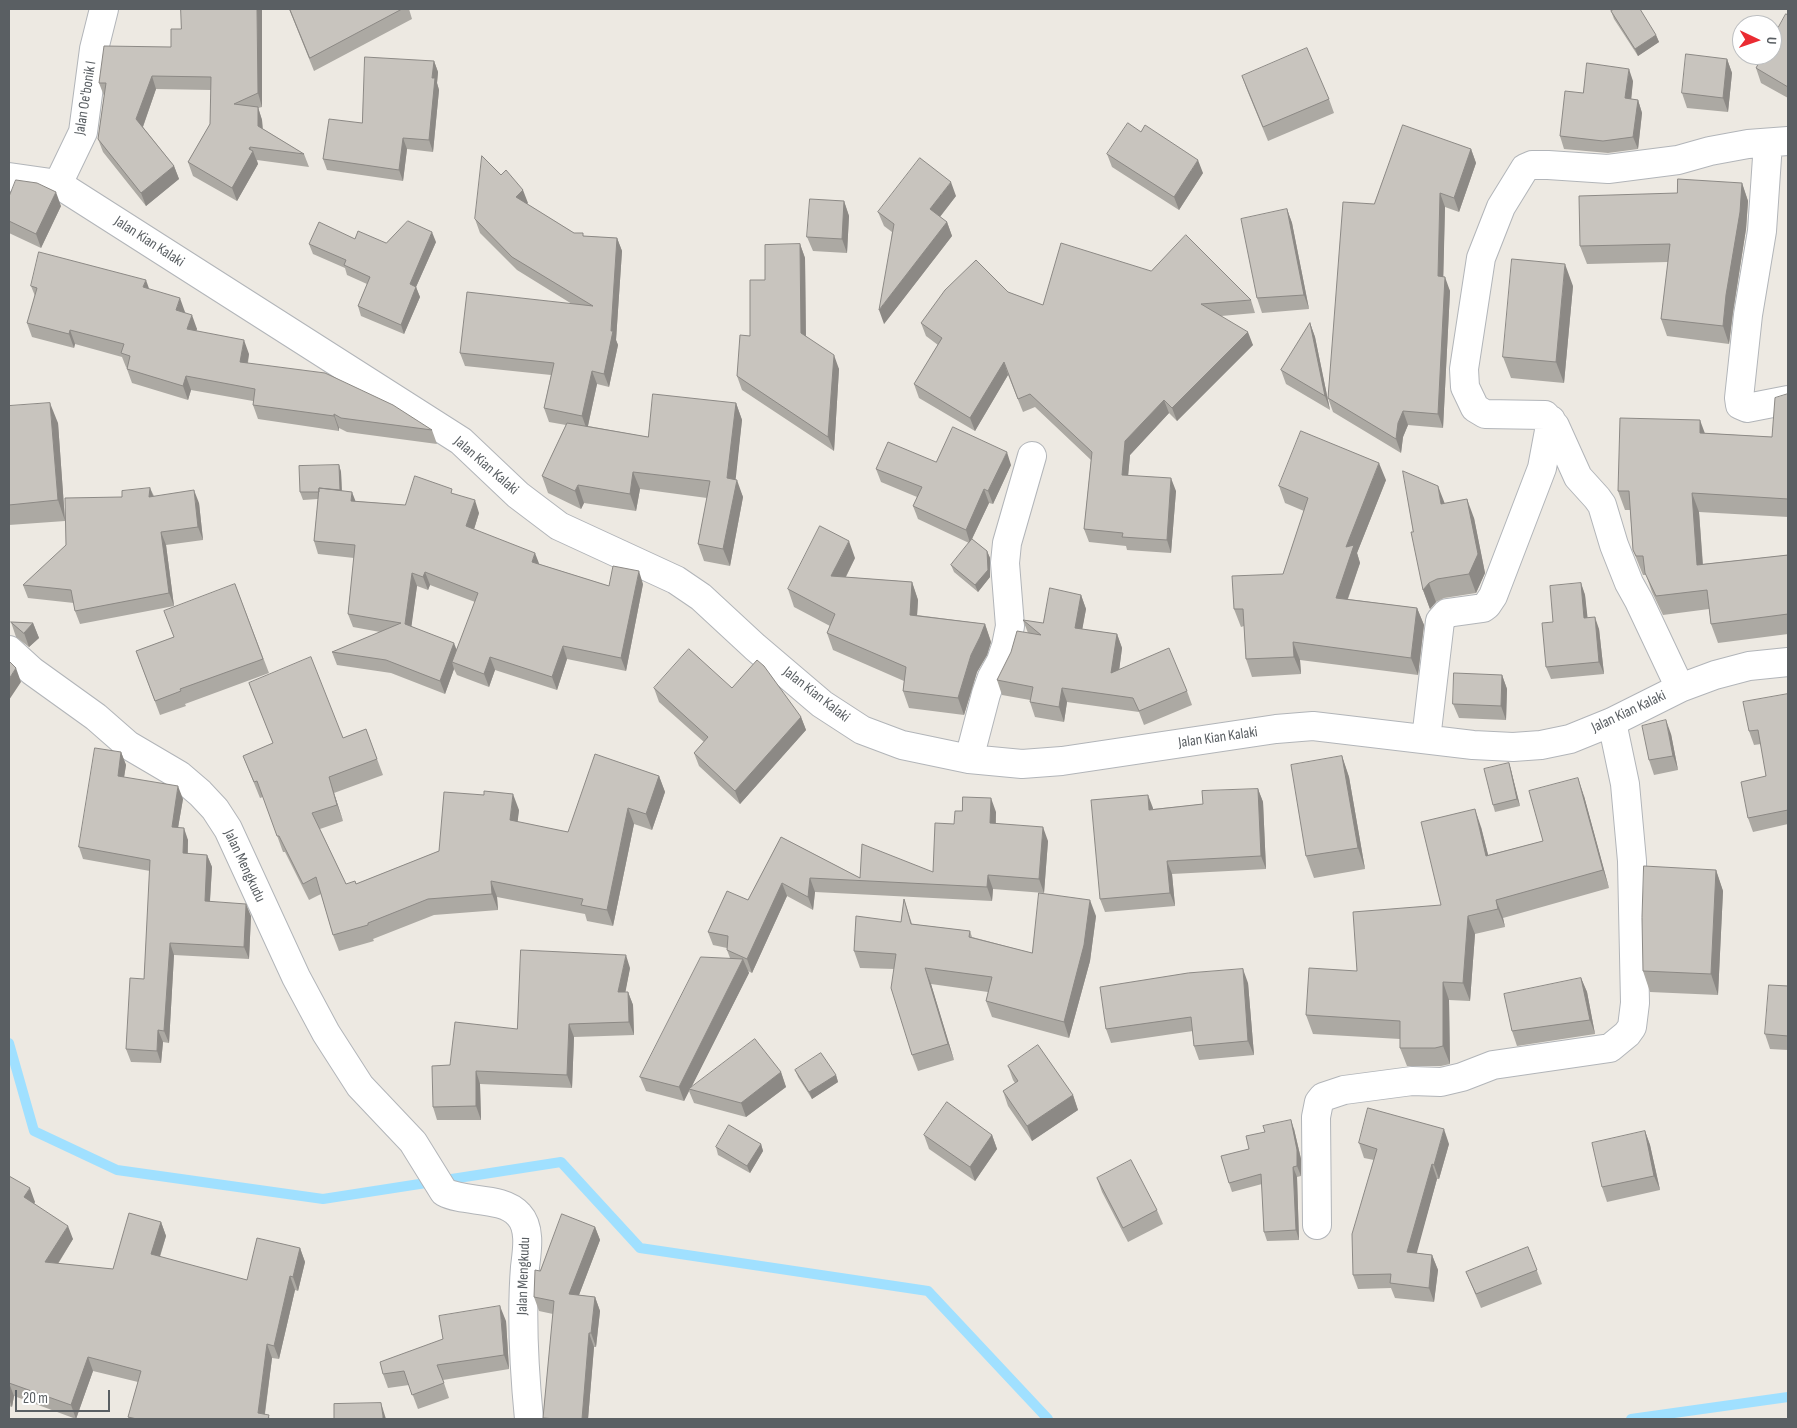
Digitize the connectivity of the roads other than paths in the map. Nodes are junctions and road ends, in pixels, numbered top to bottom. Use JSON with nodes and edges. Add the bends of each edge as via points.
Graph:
{"nodes":[{"id":1,"x":104,"y":9,"type":"edge"},
{"id":2,"x":1778,"y":142,"type":"edge"},
{"id":3,"x":9,"y":177,"type":"edge"},
{"id":4,"x":58,"y":184,"type":"junction"},
{"id":5,"x":1788,"y":400,"type":"edge"},
{"id":6,"x":1551,"y":420,"type":"junction"},
{"id":7,"x":1035,"y":466,"type":"dead end"},
{"id":8,"x":9,"y":650,"type":"edge"},
{"id":9,"x":1788,"y":662,"type":"edge"},
{"id":10,"x":1680,"y":688,"type":"junction"},
{"id":11,"x":1612,"y":722,"type":"junction"},
{"id":12,"x":1426,"y":739,"type":"junction"},
{"id":13,"x":969,"y":759,"type":"junction"},
{"id":14,"x":1316,"y":1225,"type":"dead end"},
{"id":15,"x":529,"y":1419,"type":"edge"}],
"edges":[{"from":1,"to":4,"type":"street","name":"Jalan Oe'bonik I","via":[[94,49],[83,132]]},
{"from":2,"to":5,"type":"street","via":[[1748,315],[1738,398],[1740,405],[1748,408]]},
{"from":2,"to":6,"type":"street","via":[[1748,144],[1678,160],[1608,169],[1548,164],[1525,168],[1501,207],[1480,258],[1464,369],[1465,387],[1475,408],[1484,414],[1545,415]]},
{"from":3,"to":4,"type":"street"},
{"from":4,"to":13,"type":"street","name":"Jalan Kian Kalaki","via":[[461,441],[518,495],[559,526],[676,580],[701,597],[822,704],[862,730],[902,745]]},
{"from":6,"to":10,"type":"street","via":[[1578,477],[1602,505],[1629,583]]},
{"from":6,"to":12,"type":"street","via":[[1542,468],[1493,596],[1483,608],[1447,613],[1440,621]]},
{"from":7,"to":13,"type":"street","via":[[1014,565],[1006,654],[989,716]]},
{"from":8,"to":15,"type":"street","name":"Jalan Mengkudu","via":[[128,745],[179,775],[200,793],[228,829],[296,977],[360,1086],[413,1142],[444,1192],[507,1207],[519,1214],[526,1226],[523,1348]]},
{"from":9,"to":10,"type":"street","name":"Jalan Kian Kalaki","via":[[1749,666]]},
{"from":10,"to":11,"type":"street","name":"Jalan Kian Kalaki"},
{"from":11,"to":12,"type":"street","name":"Jalan Kian Kalaki","via":[[1570,739],[1541,745],[1498,747]]},
{"from":11,"to":14,"type":"street","via":[[1625,784],[1632,861],[1635,1003],[1632,1027],[1610,1048],[1493,1065],[1441,1082],[1412,1081],[1344,1090],[1323,1097],[1316,1117]]},
{"from":12,"to":13,"type":"street","name":"Jalan Kian Kalaki","via":[[1313,726],[1062,761],[1022,764]]}]}
